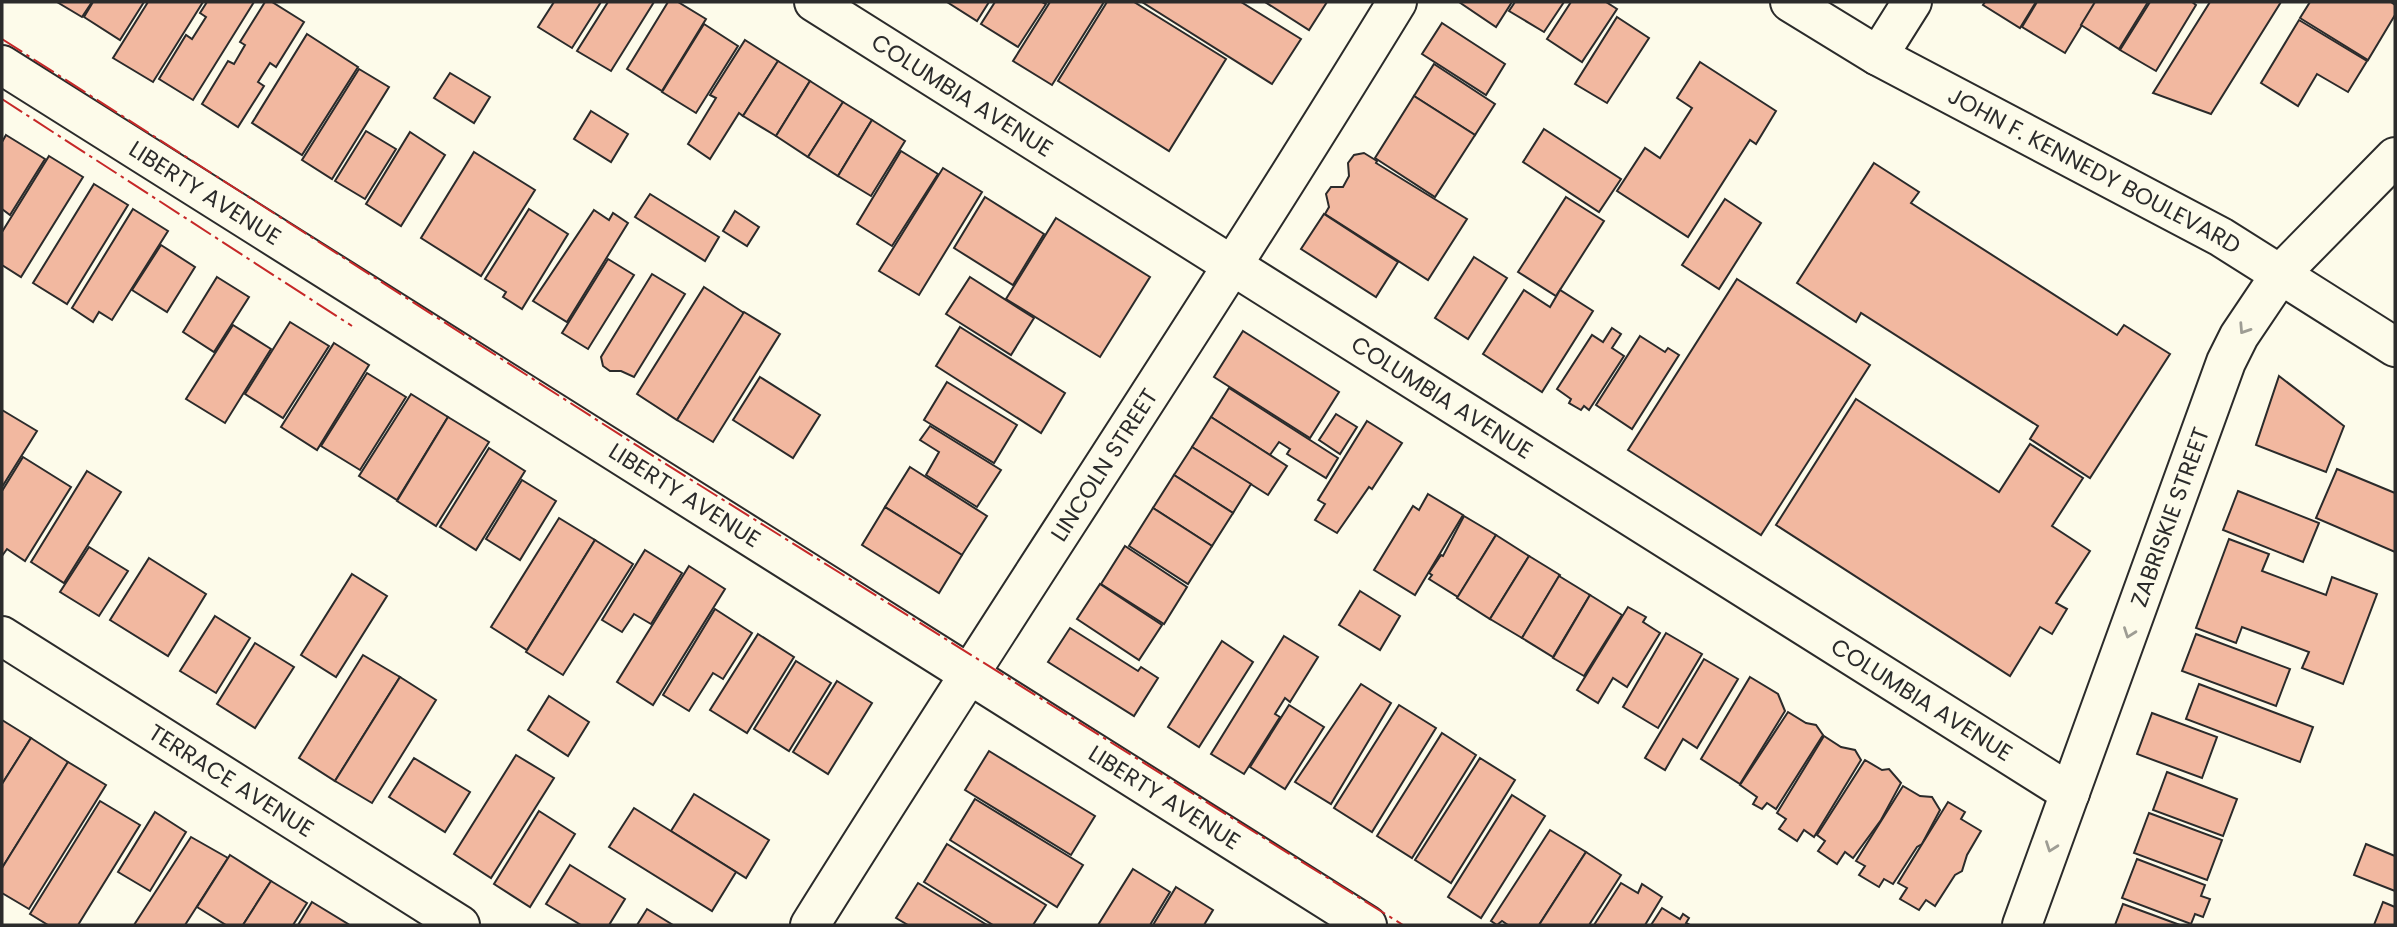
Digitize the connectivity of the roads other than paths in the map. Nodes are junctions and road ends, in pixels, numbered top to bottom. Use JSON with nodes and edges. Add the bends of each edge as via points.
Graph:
{"nodes":[{"id":1,"x":814,"y":2,"type":"edge"},
{"id":2,"x":1397,"y":2,"type":"edge"},
{"id":3,"x":1790,"y":2,"type":"edge"},
{"id":4,"x":1912,"y":2,"type":"edge"},
{"id":5,"x":1878,"y":56,"type":"junction"},
{"id":6,"x":2,"y":65,"type":"edge"},
{"id":7,"x":2395,"y":158,"type":"edge"},
{"id":8,"x":1231,"y":266,"type":"junction"},
{"id":9,"x":2282,"y":272,"type":"junction"},
{"id":10,"x":2395,"y":347,"type":"edge"},
{"id":11,"x":2,"y":636,"type":"edge"},
{"id":12,"x":968,"y":673,"type":"junction"},
{"id":13,"x":2070,"y":793,"type":"junction"},
{"id":14,"x":460,"y":925,"type":"edge"},
{"id":15,"x":810,"y":925,"type":"edge"},
{"id":16,"x":1367,"y":925,"type":"edge"},
{"id":17,"x":2022,"y":925,"type":"edge"}],
"edges":[{"from":1,"to":8,"type":"street","name":"COLUMBIA AVENUE"},
{"from":2,"to":8,"type":"street","name":"LINCOLN STREET"},
{"from":3,"to":5,"type":"street","name":"JOHN F. KENNEDY BOULEVARD"},
{"from":4,"to":5,"type":"street"},
{"from":5,"to":9,"type":"street","name":"JOHN F. KENNEDY BOULEVARD"},
{"from":6,"to":12,"type":"street","name":"LIBERTY AVENUE"},
{"from":7,"to":9,"type":"street","name":"ZABRISKIE STREET"},
{"from":8,"to":12,"type":"street","name":"LINCOLN STREET"},
{"from":8,"to":13,"type":"street","name":"COLUMBIA AVENUE"},
{"from":9,"to":10,"type":"street","name":"JOHN F. KENNEDY BOULEVARD"},
{"from":9,"to":13,"type":"street","name":"ZABRISKIE STREET","one_way":true,"via":[[2226,362]]},
{"from":11,"to":14,"type":"street","name":"TERRACE AVENUE"},
{"from":12,"to":15,"type":"street","name":"LINCOLN STREET"},
{"from":12,"to":16,"type":"street","name":"LIBERTY AVENUE"},
{"from":13,"to":17,"type":"street","name":"ZABRISKIE STREET","one_way":true}]}
